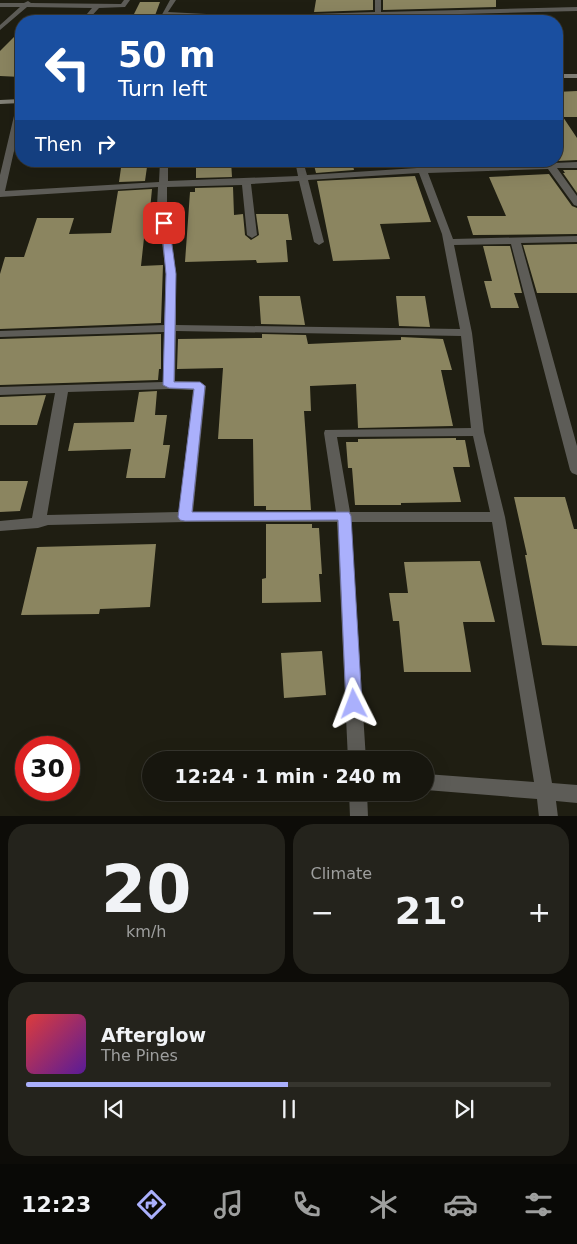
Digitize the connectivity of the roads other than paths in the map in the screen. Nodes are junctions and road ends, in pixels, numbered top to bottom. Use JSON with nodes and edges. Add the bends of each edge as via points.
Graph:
{"nodes":[{"id":1,"x":127,"y":0,"type":"edge"},
{"id":2,"x":173,"y":0,"type":"edge"},
{"id":3,"x":378,"y":0,"type":"edge"},
{"id":4,"x":29,"y":2,"type":"edge"},
{"id":5,"x":0,"y":5,"type":"edge"},
{"id":6,"x":96,"y":7,"type":"junction"},
{"id":7,"x":577,"y":9,"type":"edge"},
{"id":8,"x":164,"y":14,"type":"joint"},
{"id":9,"x":89,"y":15,"type":"edge"},
{"id":10,"x":184,"y":15,"type":"edge"},
{"id":11,"x":378,"y":15,"type":"edge"},
{"id":12,"x":398,"y":15,"type":"edge"},
{"id":13,"x":0,"y":28,"type":"edge"},
{"id":14,"x":563,"y":77,"type":"edge"},
{"id":15,"x":576,"y":78,"type":"edge"},
{"id":16,"x":563,"y":85,"type":"edge"},
{"id":17,"x":577,"y":85,"type":"edge"},
{"id":18,"x":15,"y":93,"type":"edge"},
{"id":19,"x":0,"y":94,"type":"edge"},
{"id":20,"x":15,"y":101,"type":"edge"},
{"id":21,"x":0,"y":102,"type":"edge"},
{"id":22,"x":15,"y":131,"type":"edge"},
{"id":23,"x":563,"y":165,"type":"edge"},
{"id":24,"x":577,"y":166,"type":"edge"},
{"id":25,"x":164,"y":167,"type":"edge"},
{"id":26,"x":301,"y":167,"type":"edge"},
{"id":27,"x":412,"y":167,"type":"edge"},
{"id":28,"x":422,"y":167,"type":"edge"},
{"id":29,"x":551,"y":167,"type":"edge"},
{"id":30,"x":304,"y":178,"type":"junction"},
{"id":31,"x":246,"y":182,"type":"junction"},
{"id":32,"x":163,"y":184,"type":"junction"},
{"id":33,"x":0,"y":193,"type":"edge"},
{"id":34,"x":577,"y":203,"type":"edge"},
{"id":35,"x":252,"y":236,"type":"dead end"},
{"id":36,"x":577,"y":239,"type":"edge"},
{"id":37,"x":515,"y":240,"type":"junction"},
{"id":38,"x":319,"y":242,"type":"dead end"},
{"id":39,"x":448,"y":242,"type":"junction"},
{"id":40,"x":169,"y":328,"type":"junction"},
{"id":41,"x":466,"y":333,"type":"junction"},
{"id":42,"x":0,"y":334,"type":"edge"},
{"id":43,"x":169,"y":385,"type":"junction"},
{"id":44,"x":62,"y":389,"type":"junction"},
{"id":45,"x":0,"y":391,"type":"edge"},
{"id":46,"x":478,"y":432,"type":"junction"},
{"id":47,"x":577,"y":470,"type":"edge"},
{"id":48,"x":344,"y":516,"type":"junction"},
{"id":49,"x":185,"y":517,"type":"junction"},
{"id":50,"x":498,"y":517,"type":"junction"},
{"id":51,"x":38,"y":523,"type":"junction"},
{"id":52,"x":0,"y":526,"type":"edge"},
{"id":53,"x":357,"y":751,"type":"edge"},
{"id":54,"x":434,"y":783,"type":"edge"},
{"id":55,"x":545,"y":790,"type":"junction"},
{"id":56,"x":577,"y":794,"type":"edge"},
{"id":57,"x":359,"y":801,"type":"edge"},
{"id":58,"x":360,"y":816,"type":"edge"},
{"id":59,"x":549,"y":816,"type":"edge"}],
"edges":[{"from":1,"to":6,"type":"street","via":[[123,6]]},
{"from":2,"to":8,"type":"street"},
{"from":3,"to":11,"type":"street"},
{"from":4,"to":5,"type":"street"},
{"from":4,"to":6,"type":"street"},
{"from":4,"to":13,"type":"street"},
{"from":6,"to":9,"type":"street"},
{"from":7,"to":12,"type":"street","via":[[445,8]]},
{"from":8,"to":10,"type":"street"},
{"from":14,"to":15,"type":"main road"},
{"from":16,"to":17,"type":"main road"},
{"from":18,"to":19,"type":"main road"},
{"from":20,"to":21,"type":"main road"},
{"from":22,"to":33,"type":"street"},
{"from":23,"to":24,"type":"street"},
{"from":25,"to":32,"type":"street"},
{"from":26,"to":30,"type":"street"},
{"from":27,"to":30,"type":"street"},
{"from":28,"to":39,"type":"street"},
{"from":29,"to":34,"type":"street"},
{"from":30,"to":31,"type":"street"},
{"from":30,"to":38,"type":"street"},
{"from":31,"to":32,"type":"street"},
{"from":31,"to":35,"type":"street"},
{"from":32,"to":33,"type":"street"},
{"from":32,"to":40,"type":"street","via":[[162,206],[171,274]]},
{"from":36,"to":37,"type":"street"},
{"from":37,"to":39,"type":"street"},
{"from":37,"to":47,"type":"street"},
{"from":39,"to":41,"type":"street"},
{"from":40,"to":41,"type":"street"},
{"from":40,"to":42,"type":"street"},
{"from":40,"to":43,"type":"street"},
{"from":41,"to":46,"type":"street"},
{"from":43,"to":44,"type":"street"},
{"from":43,"to":49,"type":"street","via":[[200,386]]},
{"from":44,"to":45,"type":"street"},
{"from":44,"to":51,"type":"street"},
{"from":46,"to":48,"type":"street","via":[[330,433]]},
{"from":46,"to":50,"type":"street"},
{"from":48,"to":49,"type":"street"},
{"from":48,"to":50,"type":"street"},
{"from":48,"to":53,"type":"street"},
{"from":49,"to":51,"type":"street","via":[[47,520]]},
{"from":50,"to":55,"type":"street"},
{"from":51,"to":52,"type":"street"},
{"from":54,"to":55,"type":"street"},
{"from":55,"to":56,"type":"street"},
{"from":55,"to":59,"type":"street"},
{"from":57,"to":58,"type":"street"}]}
